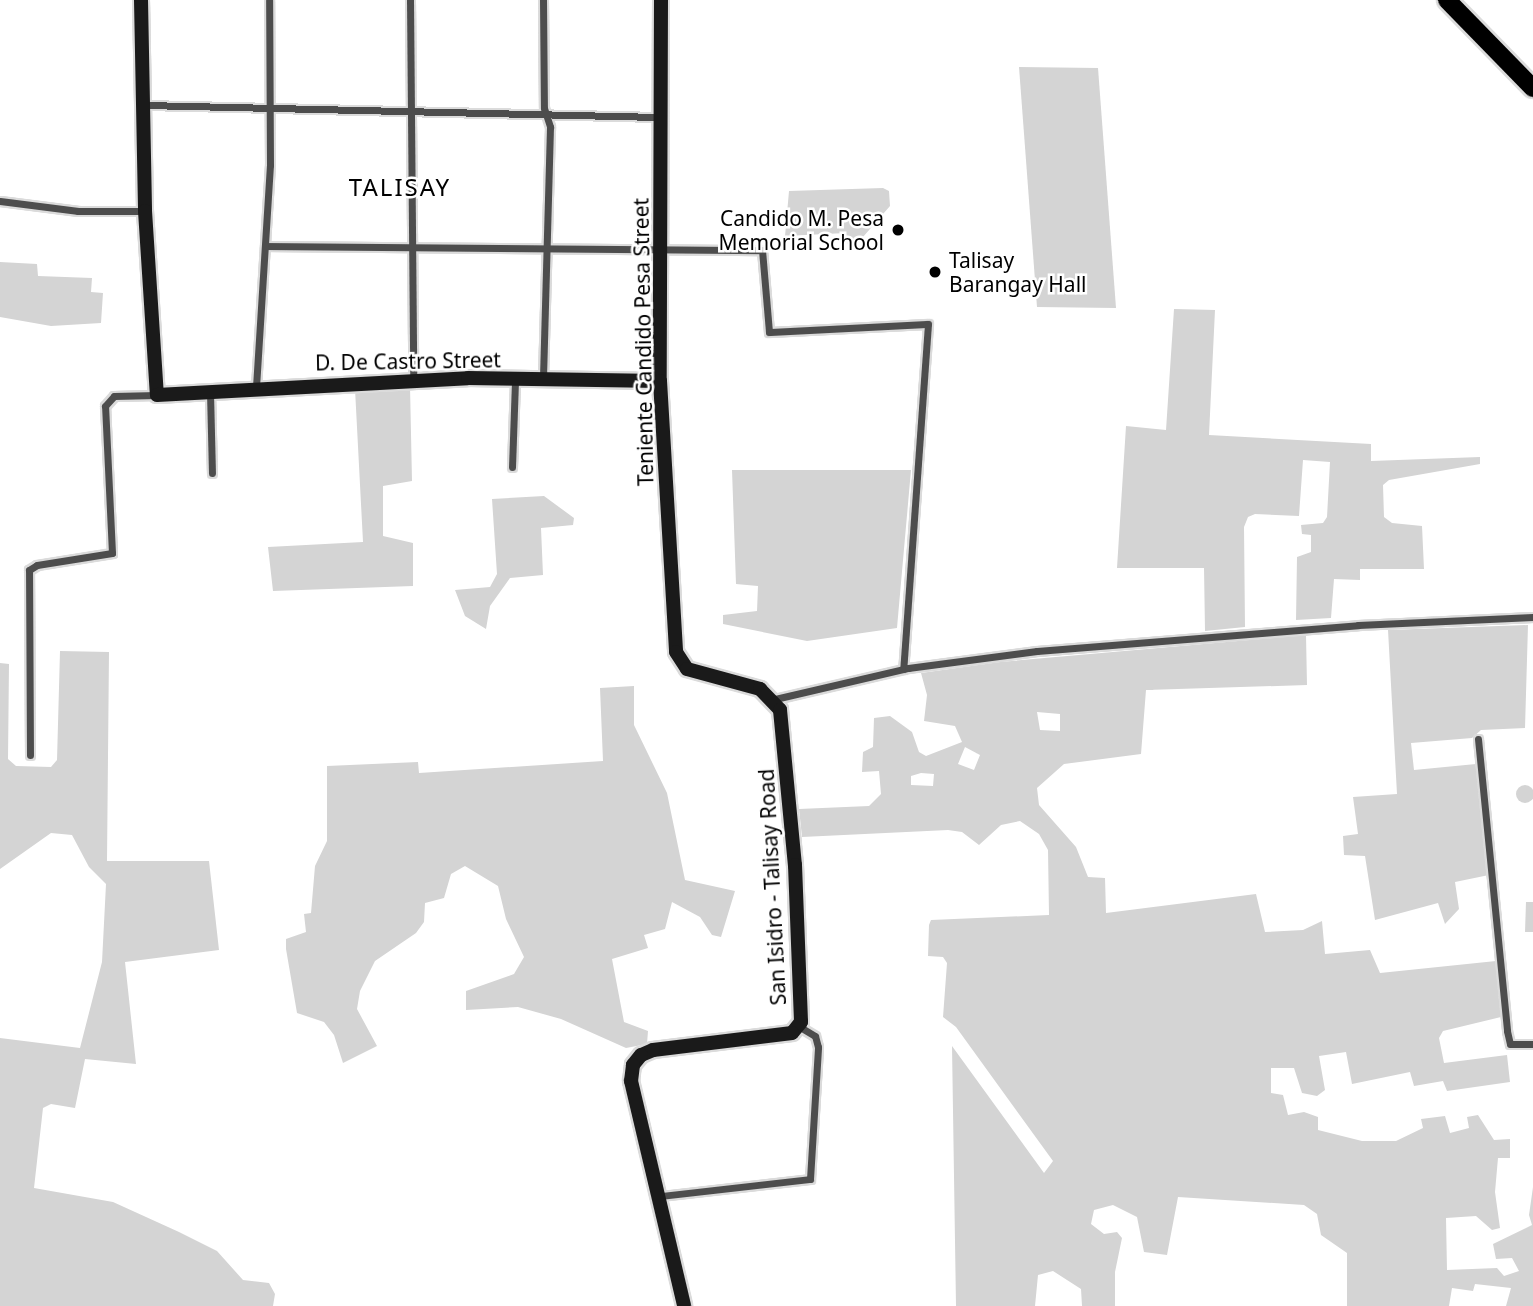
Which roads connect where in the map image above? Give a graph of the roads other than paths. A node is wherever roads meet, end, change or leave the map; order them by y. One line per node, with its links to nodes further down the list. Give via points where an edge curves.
1 (141, 0): 8 (street)
2 (269, 0): 9 (street)
3 (410, 0): 10 (street)
4 (543, 0): 11 (street)
5 (661, 0): 12 (street, Teniente Candido Pesa Street)
6 (1447, 0): 7 (main road)
7 (1533, 88)
8 (145, 105): 9 (street); 14 (street)
9 (269, 108): 10 (street); 15 (street)
10 (411, 114): 11 (street); 16 (street)
11 (547, 117): 12 (street); 17 (street)
12 (659, 117): 18 (street, Teniente Candido Pesa Street)
13 (0, 201): 14 (street, via 78,211)
14 (145, 211): 25 (street)
15 (266, 246): 16 (street); 23 (street)
16 (410, 249): 17 (street); 19 (street)
17 (544, 250): 18 (street); 21 (street)
18 (661, 251): 22 (street, Teniente Candido Pesa Street); 29 (street, via 762,250 767,327 772,334 928,324)
19 (413, 379): 20 (street, D. De Castro Street); 23 (street, D. De Castro Street)
20 (515, 381): 21 (street, D. De Castro Street); 26 (street)
21 (543, 381): 22 (street, D. De Castro Street)
22 (660, 381): 30 (street, Teniente Candido Pesa Street, via 678,658 693,673 752,685)
23 (256, 387): 24 (street, D. De Castro Street)
24 (210, 392): 25 (street, D. De Castro Street); 27 (street)
25 (158, 395): 32 (street, via 114,396 105,406 112,553 29,570)
26 (512, 467)
27 (212, 473)
28 (1533, 617): 29 (street, via 1338,626 1037,652)
29 (903, 669): 30 (street)
30 (775, 699): 33 (street, San Isidro - Talisay Road, via 782,721 795,865)
31 (1478, 739): 34 (street, via 1507,1031 1510,1044)
32 (30, 755)
33 (800, 1027): 35 (street, San Isidro - Talisay Road, via 792,1033 749,1040 653,1050 635,1060 631,1081); 35 (street, via 815,1036 818,1047 810,1179)
34 (1533, 1044)
35 (661, 1196): 36 (street, San Isidro - Talisay Road)
36 (684, 1306)

